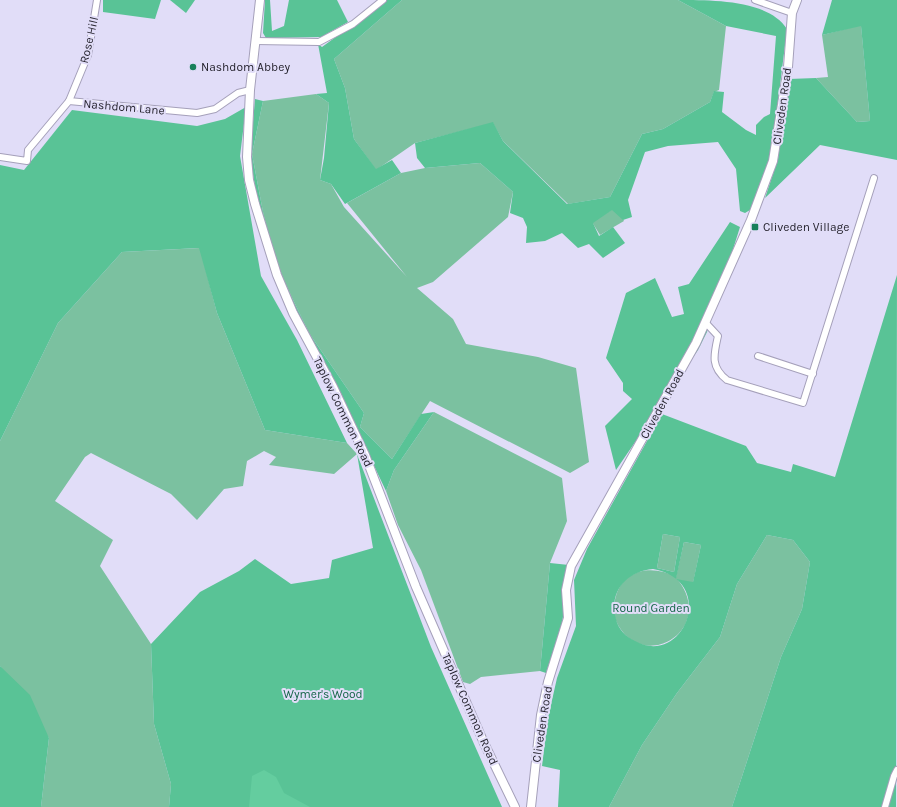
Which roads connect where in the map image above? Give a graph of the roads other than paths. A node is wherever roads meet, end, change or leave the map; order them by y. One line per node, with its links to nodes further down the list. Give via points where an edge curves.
1 (97, 0): 9 (street, Rose Hill, via 88,55)
2 (260, 0): 7 (street, Taplow Common Road)
3 (383, 0): 7 (street, via 353,24 319,42)
4 (755, 0): 6 (street)
5 (797, 0): 6 (street, Cliveden Road)
6 (792, 13): 12 (street, Cliveden Road, via 788,67 773,161 752,220)
7 (256, 41): 8 (street, Taplow Common Road)
8 (250, 90): 9 (street, Nashdom Lane, via 238,93 215,109 197,113); 16 (street, Taplow Common Road, via 247,157 249,180 277,275 293,313 333,387 365,455 416,587 484,743)
9 (69, 101): 10 (street, Nashdom Lane, via 28,150 27,161)
10 (0, 157)
11 (874, 178): 14 (street)
12 (705, 322): 14 (street, via 718,336 715,366 727,380 803,403); 17 (street, Cliveden Road, via 696,343 571,566 566,590 568,618 548,682 541,715)
13 (758, 356): 14 (street)
14 (813, 374)
15 (897, 770): 18 (street)
16 (515, 807)
17 (531, 807)
18 (885, 807)

